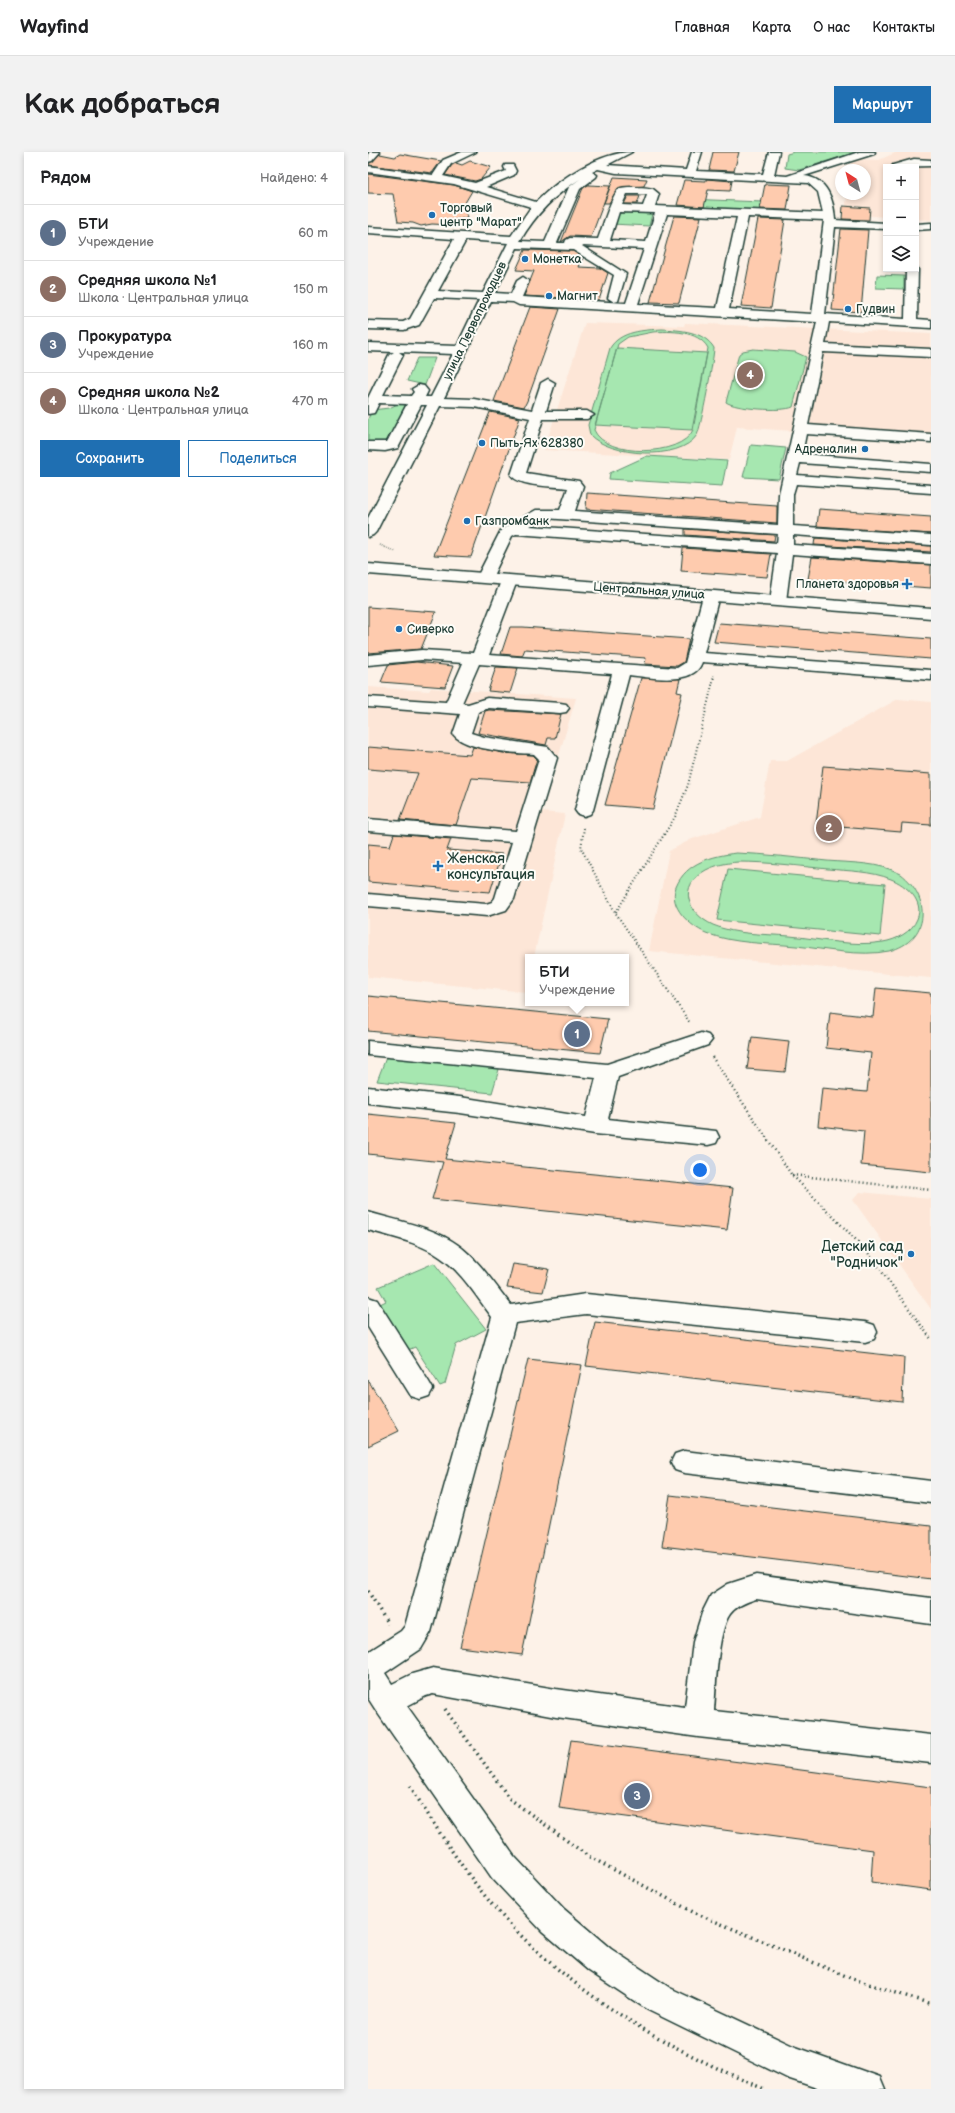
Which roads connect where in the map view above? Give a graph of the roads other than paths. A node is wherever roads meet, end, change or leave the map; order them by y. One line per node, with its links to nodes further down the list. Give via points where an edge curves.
1 (375, 152): 8 (street)
2 (452, 152): 10 (street)
3 (471, 152): 10 (street)
4 (697, 152): 16 (street)
5 (774, 152): 18 (street)
6 (870, 152): 9 (street)
7 (623, 153): 14 (street, улица Первопроходцев)
8 (368, 159)
9 (843, 161): 19 (street); 22 (street, via 833,180)
10 (447, 162): 17 (street)
11 (931, 163): 12 (street)
12 (907, 164)
13 (509, 167): 20 (street, via 512,170 510,173)
14 (600, 167): 16 (street); 21 (street, улица Первопроходцев, via 566,180); 36 (street, via 577,185)
15 (368, 169): 17 (street)
16 (690, 174): 18 (street)
17 (437, 177): 20 (street)
18 (768, 177): 19 (street)
19 (788, 178): 22 (street, via 815,182 822,189)
20 (476, 187): 21 (street)
21 (539, 206): 35 (street, улица Первопроходцев, via 528,218)
22 (826, 206): 29 (street)
23 (616, 208): 24 (street); 24 (street, via 623,191 649,191 653,194); 37 (street)
24 (648, 210): 25 (street)
25 (662, 210): 26 (street); 38 (street)
26 (743, 214): 29 (street); 46 (street)
27 (919, 217): 28 (street)
28 (931, 218)
29 (830, 220): 30 (street); 47 (street)
30 (883, 226)
31 (931, 226): 32 (street)
32 (919, 227)
33 (368, 230): 34 (street)
34 (462, 236): 35 (street); 41 (street)
35 (514, 242): 36 (street); 42 (street, улица Первопроходцев)
36 (551, 243): 37 (street); 44 (street, via 578,248 618,272 620,277)
37 (603, 243): 38 (street)
38 (651, 246): 45 (street)
39 (912, 272): 48 (street)
40 (523, 280): 43 (street)
41 (431, 294): 42 (street); 50 (street, via 412,324)
42 (487, 296): 43 (street); 53 (street, улица Первопроходцев)
43 (516, 298): 45 (street, via 519,301)
44 (614, 298)
45 (631, 308): 46 (street)
46 (722, 313): 47 (street)
47 (821, 318): 48 (street); 52 (street)
48 (911, 323): 49 (street)
49 (931, 324)
50 (368, 325)
51 (368, 346): 53 (street)
52 (818, 348): 54 (street); 66 (street)
53 (461, 350): 62 (street, улица Первопроходцев)
54 (931, 353)
55 (368, 354): 56 (street)
56 (396, 355): 57 (street); 59 (street)
57 (435, 357)
58 (548, 383): 64 (street)
59 (381, 385): 60 (street); 61 (street, via 419,389 421,391)
60 (374, 399): 61 (street); 63 (street)
61 (415, 401): 62 (street); 68 (street, via 393,445)
62 (436, 401): 64 (street, via 474,403); 71 (street, улица Первопроходцев)
63 (368, 411)
64 (538, 415): 65 (street); 75 (street, via 518,475 526,479 574,484 576,486)
65 (587, 415)
66 (801, 428): 67 (street); 70 (street)
67 (931, 438)
68 (368, 446)
69 (368, 457): 71 (street)
70 (794, 458): 72 (street); 73 (street)
71 (407, 459): 78 (street, улица Первопроходцев)
72 (931, 468)
73 (790, 479): 74 (street); 77 (street, via 786,494)
74 (931, 489)
75 (566, 515): 76 (street, via 541,513); 77 (street)
76 (512, 528): 80 (street); 83 (street, via 503,536)
77 (786, 530): 79 (street); 80 (street)
78 (368, 532)
79 (931, 540)
80 (785, 549): 81 (street); 86 (street)
81 (931, 559)
82 (368, 569): 83 (street, Центральная улица)
83 (484, 579): 84 (street, Центральная улица)
84 (509, 581): 85 (street, Центральная улица); 89 (street)
85 (711, 596): 86 (street, Центральная улица); 88 (street)
86 (778, 601): 87 (street, Центральная улица)
87 (931, 613)
88 (696, 657): 91 (street, via 689,669 676,674); 92 (street)
89 (476, 658): 90 (street, via 422,655); 91 (street); 94 (street)
90 (368, 660)
91 (622, 670): 96 (street)
92 (931, 674)
93 (368, 702): 94 (street)
94 (461, 708): 95 (street, via 487,703); 98 (street, via 464,737 535,749 547,754 548,758)
95 (560, 708)
96 (584, 810)
97 (368, 825): 98 (street)
98 (522, 837): 99 (street, via 504,899 493,909)
99 (368, 900)
100 (701, 1040): 102 (street)
101 (368, 1048): 102 (street)
102 (608, 1072): 104 (street)
103 (368, 1095): 104 (street, via 460,1105)
104 (595, 1126): 105 (street)
105 (708, 1137)
106 (368, 1221): 108 (street, via 438,1244 449,1251 459,1259)
107 (368, 1307): 110 (street)
108 (505, 1314): 109 (street, via 586,1304); 114 (street, via 417,1632 411,1640)
109 (866, 1332)
110 (420, 1390)
111 (684, 1462): 112 (street)
112 (931, 1492)
113 (931, 1611): 117 (street, via 756,1587 735,1593 720,1605 711,1622)
114 (368, 1668)
115 (368, 1672): 116 (street)
116 (386, 1702): 117 (street, via 433,1680 556,1703); 119 (street, via 503,1867 554,1920 600,1960 659,1999 787,2061)
117 (698, 1723): 118 (street)
118 (931, 1750)
119 (868, 2089)

